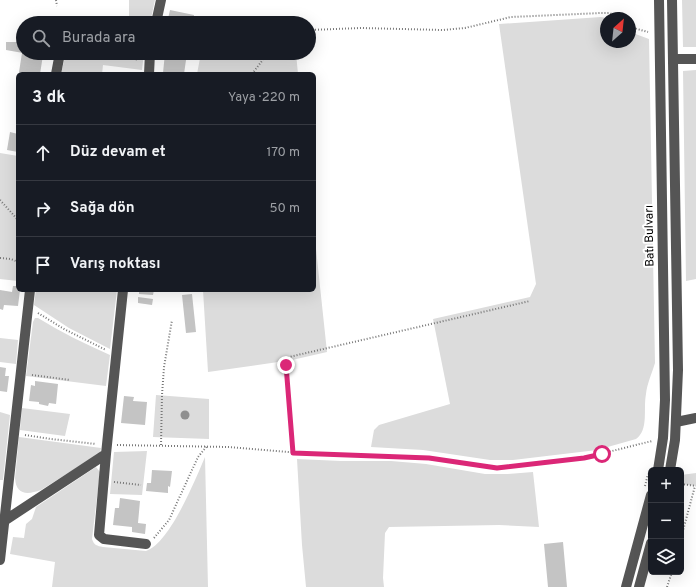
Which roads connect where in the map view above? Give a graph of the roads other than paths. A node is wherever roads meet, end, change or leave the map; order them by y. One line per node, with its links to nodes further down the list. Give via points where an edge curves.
1 (161, 0): 4 (street)
2 (659, 0): 16 (street, Batı Bulvarı, via 666,400 663,438)
3 (672, 0): 5 (street)
4 (158, 16)
5 (673, 59): 6 (street); 14 (street, via 678,370)
6 (696, 59)
7 (59, 60): 9 (street)
8 (149, 60): 10 (street)
9 (56, 72)
10 (149, 72)
11 (30, 292): 19 (street)
12 (123, 292): 15 (street)
13 (696, 418): 14 (street)
14 (676, 422): 17 (street)
15 (106, 449): 19 (street); 20 (street, via 99,535 104,539)
16 (654, 467)
17 (670, 467)
18 (647, 492): 23 (street)
19 (4, 521): 22 (street)
20 (146, 544)
21 (648, 554): 24 (street)
22 (0, 560)
23 (626, 587)
24 (639, 587)

